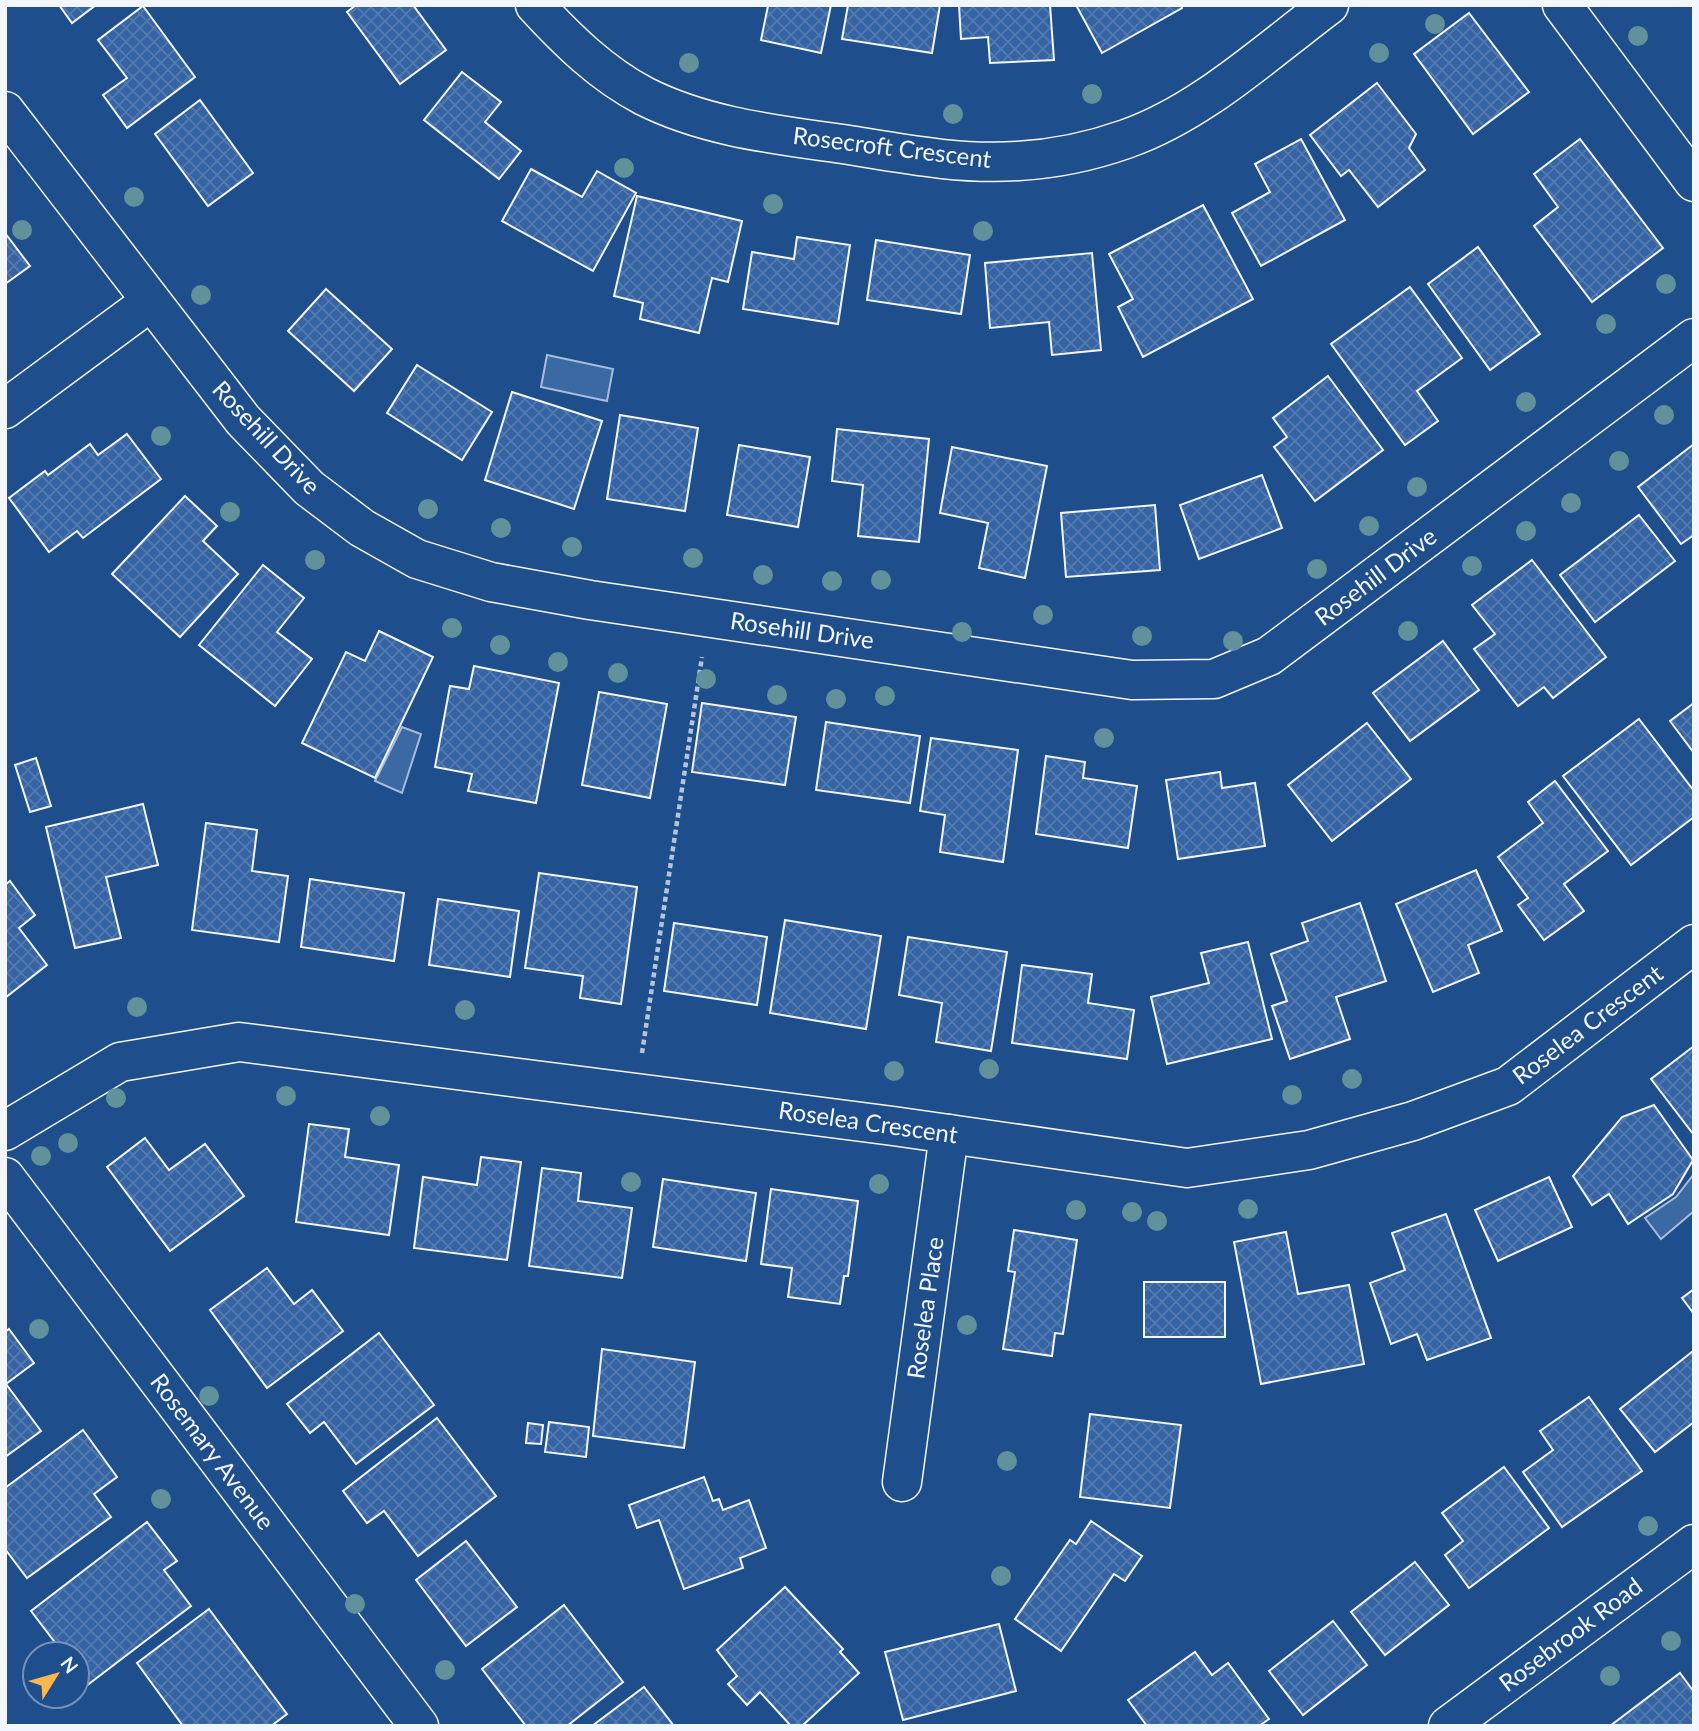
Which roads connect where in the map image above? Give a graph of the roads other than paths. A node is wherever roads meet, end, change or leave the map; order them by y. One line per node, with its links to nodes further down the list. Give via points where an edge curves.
1 (535, 5): 2 (street, Rosecroft Crescent, via 568,40 616,79 677,110 741,129 991,162 1047,158 1128,139 1194,104)
2 (1329, 5)
3 (1562, 5): 5 (street)
4 (5, 111): 6 (street, Rosehill Drive)
5 (1694, 182)
6 (150, 302): 7 (street, Rosehill Drive, via 243,420 309,488 362,528 417,559 491,582 590,600 1132,680 1214,679 1269,656); 8 (street)
7 (1694, 338)
8 (5, 409)
9 (1694, 944): 11 (street, Roselea Crescent, via 1508,1086 1413,1121 1308,1150 1187,1168)
10 (5, 1131): 11 (street, Roselea Crescent, via 120,1062 239,1042)
11 (950, 1135): 13 (street, Roselea Place)
12 (5, 1177): 15 (street, Rosemary Avenue)
13 (902, 1482)
14 (1694, 1544): 16 (street, Rosebrook Road)
15 (419, 1726)
16 (1448, 1726)

